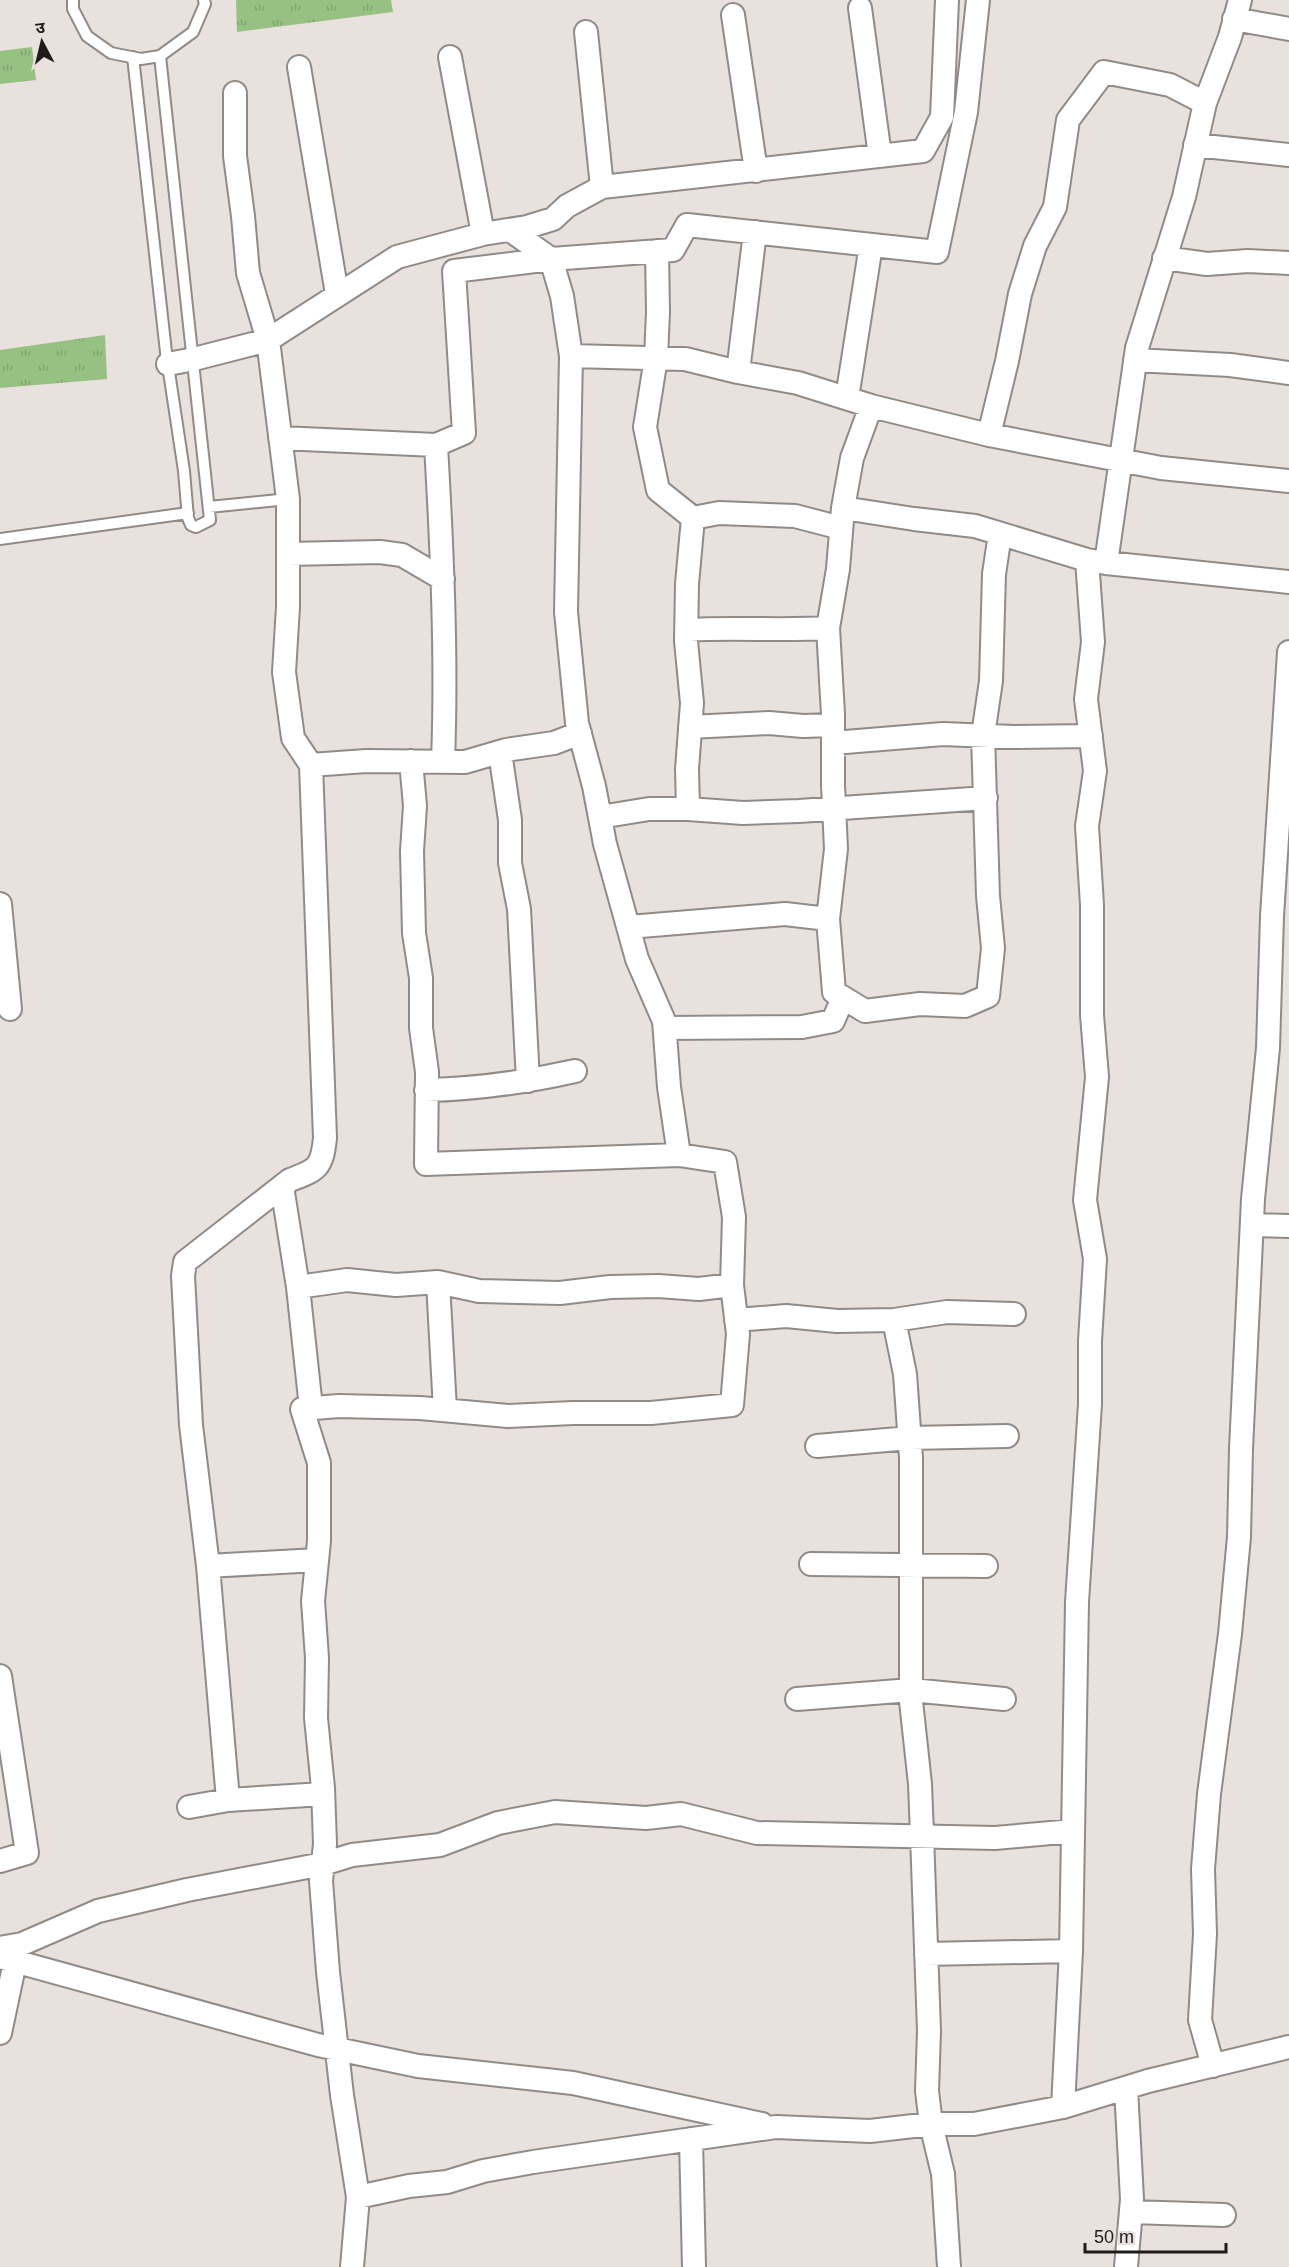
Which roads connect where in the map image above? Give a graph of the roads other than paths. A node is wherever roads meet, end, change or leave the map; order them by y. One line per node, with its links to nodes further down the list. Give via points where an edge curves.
1 (73, 0): 11 (lane, via 73,9 87,36 111,53)
2 (204, 0): 10 (lane, via 193,32)
3 (947, 0): 18 (street, via 942,117 923,151)
4 (978, 0): 24 (street, via 966,112 937,252)
5 (860, 8): 18 (street)
6 (1237, 10): 8 (street); 15 (street)
7 (733, 15): 19 (street)
8 (1289, 29)
9 (586, 32): 20 (street)
10 (160, 56): 11 (lane); 35 (lane)
11 (133, 57): 37 (lane)
12 (450, 57): 23 (street)
13 (299, 67): 31 (street)
14 (235, 93): 32 (street, via 234,156 248,273)
15 (1205, 103): 16 (street); 42 (street, via 1170,85 1104,72 1068,120 1055,207 1035,246 1020,294)
16 (1196, 145): 17 (street); 27 (street)
17 (1289, 155)
18 (880, 156): 19 (street)
19 (756, 171): 20 (street)
20 (602, 187): 21 (street, via 567,206 553,219)
21 (510, 230): 23 (street); 28 (street)
22 (755, 232): 24 (street); 26 (street, via 687,225 673,250); 38 (street)
23 (483, 234): 25 (street)
24 (871, 245): 40 (street)
25 (434, 247): 30 (street); 31 (street, via 397,257)
26 (657, 251): 28 (street); 34 (street)
27 (1164, 258): 29 (street, via 1207,264); 36 (street)
28 (551, 259): 30 (street); 33 (street, via 562,296)
29 (1289, 263)
30 (454, 271): 44 (street, via 464,433)
31 (337, 294): 32 (street)
32 (268, 340): 35 (street); 43 (street)
33 (571, 356): 34 (street); 62 (street, via 566,612)
34 (656, 358): 38 (street, via 685,358); 50 (street, via 645,427 657,490)
35 (194, 359): 37 (street); 48 (lane)
36 (1135, 360): 39 (street, via 1230,365); 45 (street)
37 (168, 364): 49 (lane)
38 (738, 372): 40 (street, via 798,383)
39 (1289, 373)
40 (847, 398): 41 (street)
41 (871, 406): 42 (street); 51 (street, via 852,458)
42 (989, 435): 45 (street)
43 (280, 438): 44 (street); 47 (street)
44 (436, 446): 56 (street)
45 (1120, 460): 46 (street); 55 (street)
46 (1289, 482)
47 (288, 499): 48 (lane); 54 (street)
48 (209, 507): 49 (lane, via 210,520 196,527 191,525)
49 (188, 513): 53 (lane)
50 (693, 518): 51 (street, via 719,513); 59 (street)
51 (842, 518): 52 (street, via 914,519 975,526); 58 (street)
52 (1000, 534): 55 (street); 64 (street, via 994,574 991,681)
53 (0, 539)
54 (288, 554): 56 (street, via 402,555); 69 (street, via 284,672 293,738)
55 (1097, 562): 57 (street); 65 (street, via 1086,699)
56 (443, 579): 68 (street)
57 (1289, 582)
58 (828, 628): 59 (street); 63 (street)
59 (687, 630): 61 (street)
60 (1289, 652): 77 (street)
61 (690, 727): 63 (street, via 769,723); 72 (street)
62 (580, 733): 66 (street, via 554,743); 73 (street)
63 (833, 734): 64 (street); 71 (street)
64 (983, 735): 65 (street); 70 (street)
65 (1091, 736): 111 (street, via 1095,771 1087,826 1097,1077 1085,1200 1095,1259 1077,1592)
66 (500, 752): 68 (street, via 465,762); 82 (street, via 510,820 510,863 519,909)
67 (411, 761): 68 (street); 69 (street); 83 (street, via 415,806 414,933 421,978)
68 (443, 762)
69 (311, 765): 85 (street, via 325,1138 323,1159 310,1173)
70 (986, 798): 71 (street); 78 (street, via 993,948 988,996 965,1006 920,1004 865,1011)
71 (834, 807): 72 (street, via 743,813); 75 (street, via 836,849)
72 (688, 809): 73 (street, via 650,808)
73 (600, 818): 76 (street)
74 (0, 904): 79 (street)
75 (828, 919): 76 (street, via 785,914); 78 (street, via 834,992)
76 (629, 927): 80 (street)
77 (1280, 933): 86 (street)
78 (843, 998): 80 (street, via 833,1021 802,1027)
79 (10, 1009)
80 (664, 1028): 84 (street)
81 (575, 1071): 82 (street)
82 (528, 1081): 83 (street)
83 (426, 1090): 84 (street, via 426,1164)
84 (679, 1155): 89 (street, via 725,1162 734,1217)
85 (282, 1186): 90 (street); 102 (street, via 185,1262 191,1425)
86 (1252, 1225): 87 (street); 121 (street, via 1239,1537 1203,1869 1200,2020)
87 (1289, 1226)
88 (438, 1282): 89 (street, via 479,1291 560,1293 610,1287 699,1289); 90 (street, via 396,1285 348,1280); 95 (street)
89 (732, 1285): 92 (street)
90 (298, 1287): 94 (street)
91 (1014, 1314): 93 (street, via 947,1312)
92 (736, 1320): 93 (street, via 786,1316 837,1321); 95 (street, via 732,1405 651,1413 508,1416)
93 (894, 1320): 97 (street, via 905,1374)
94 (311, 1408): 95 (street); 99 (street, via 302,1409 319,1463)
95 (445, 1410)
96 (1007, 1436): 97 (street)
97 (910, 1438): 98 (street); 101 (street)
98 (817, 1446)
99 (317, 1560): 102 (street); 108 (street, via 313,1601 316,1718)
100 (812, 1564): 101 (street)
101 (913, 1565): 103 (street); 105 (street)
102 (208, 1566): 109 (street)
103 (986, 1566)
104 (0, 1676): 113 (street, via 27,1853)
105 (911, 1690): 106 (street); 107 (street); 112 (street)
106 (796, 1699)
107 (1004, 1699)
108 (323, 1794): 109 (street); 114 (street)
109 (228, 1800): 110 (street)
110 (189, 1807)
111 (1073, 1831): 112 (street, via 995,1838); 115 (street)
112 (922, 1835): 114 (street, via 757,1833 681,1814 646,1818 555,1812 498,1823 441,1845 352,1855); 116 (street)
113 (0, 1861)
114 (323, 1864): 117 (street, via 98,1911 22,1944); 120 (street, via 321,1881)
115 (1071, 1951): 116 (street); 123 (street)
116 (926, 1954): 124 (street, via 927,2091)
117 (5, 1956): 118 (street); 120 (street)
118 (0, 2033)
119 (1289, 2047): 121 (street)
120 (337, 2049): 125 (street, via 418,2066 573,2083); 127 (street)
121 (1213, 2066): 122 (street)
122 (1126, 2088): 123 (street); 128 (street)
123 (1063, 2107): 124 (street, via 974,2124)
124 (931, 2124): 125 (street, via 870,2131); 132 (street, via 943,2174)
125 (776, 2127): 126 (street)
126 (691, 2139): 127 (street, via 533,2162); 131 (street)
127 (358, 2197): 130 (street)
128 (1131, 2212): 129 (street); 133 (street)
129 (1224, 2215)
130 (352, 2267)
131 (694, 2267)
132 (949, 2267)
133 (1126, 2267)

